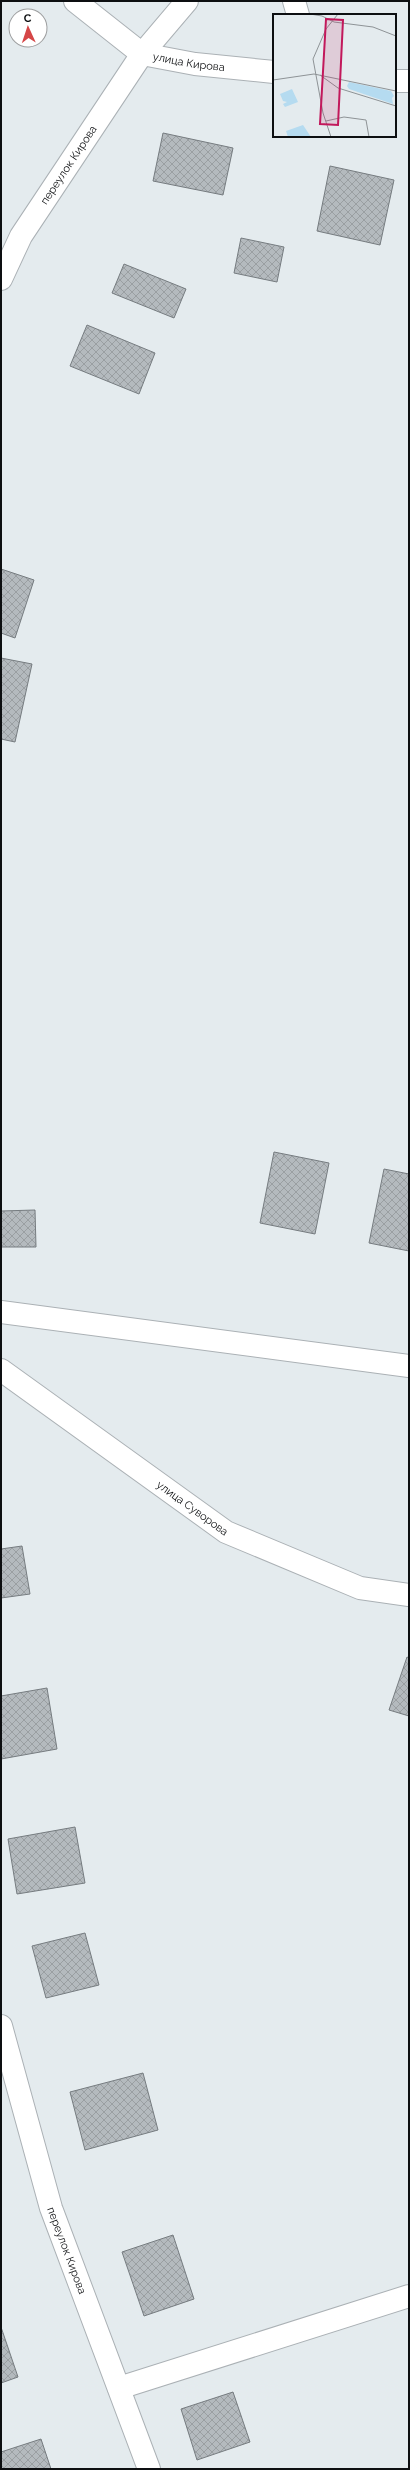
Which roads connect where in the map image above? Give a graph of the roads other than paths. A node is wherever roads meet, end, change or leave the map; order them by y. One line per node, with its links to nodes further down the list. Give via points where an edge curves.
1 (74, 1): 5 (street, улица Кирова)
2 (187, 1): 5 (street, переулок Кирова)
3 (294, 1): 4 (street)
4 (298, 14)
5 (142, 54): 6 (street, улица Кирова, via 195,64); 9 (street, переулок Кирова, via 21,236)
6 (273, 72)
7 (396, 81): 8 (street)
8 (409, 81)
9 (1, 279)
10 (1, 1312): 11 (street)
11 (409, 1366)
12 (1, 1370): 13 (street, улица Суворова, via 226,1532 360,1588)
13 (409, 1595)
14 (1, 2026): 16 (street, переулок Кирова, via 51,2208)
15 (409, 2296): 16 (street)
16 (119, 2388): 17 (street, переулок Кирова)
17 (149, 2469)

